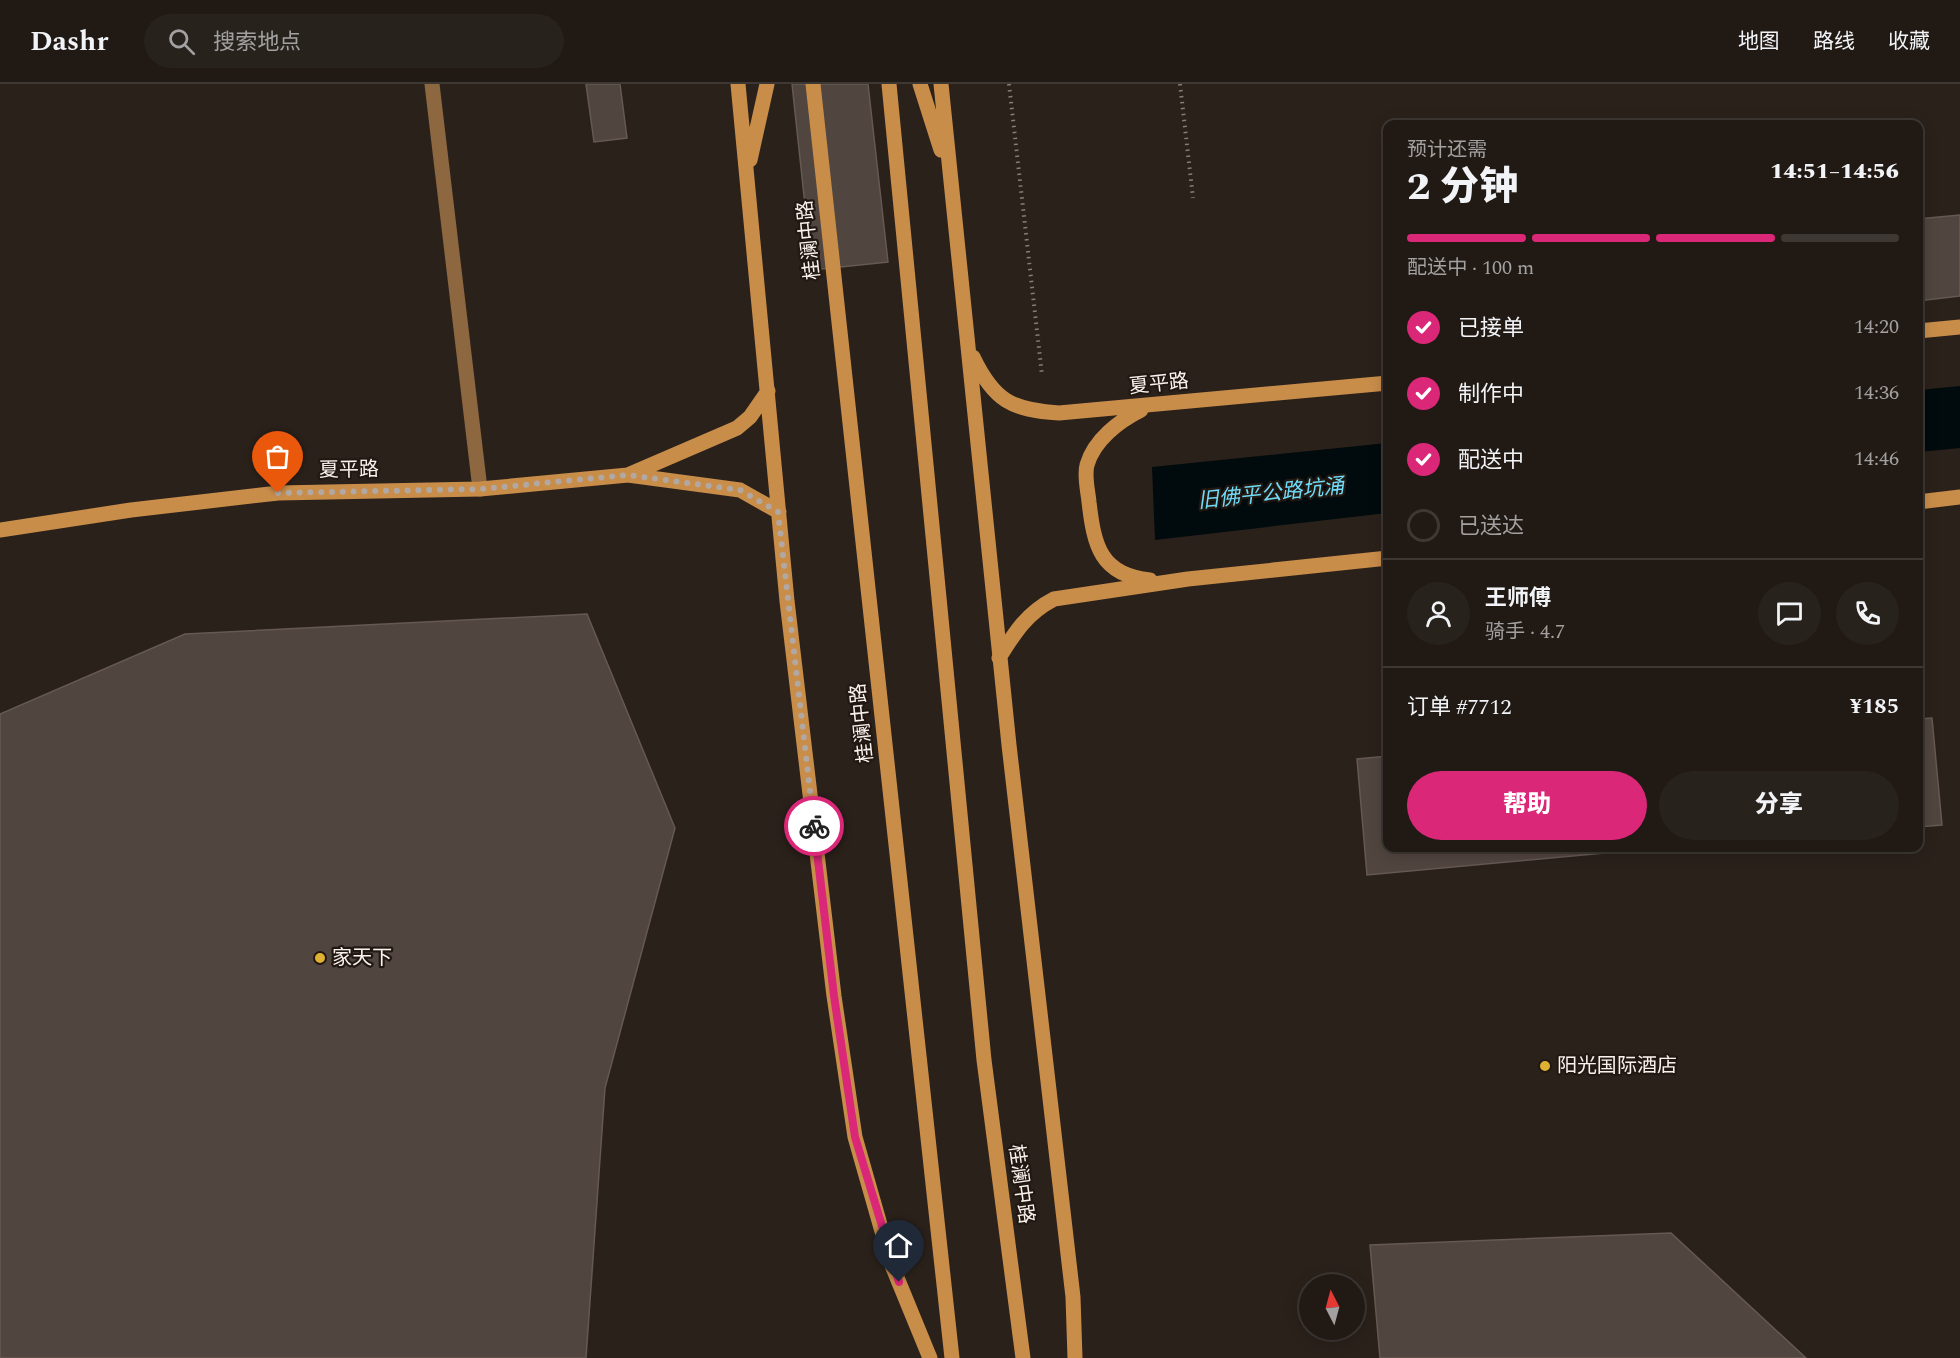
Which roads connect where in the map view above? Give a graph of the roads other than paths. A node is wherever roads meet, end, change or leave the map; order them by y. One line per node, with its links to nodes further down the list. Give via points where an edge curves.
1 (432, 84): 17 (lane)
2 (738, 84): 8 (main road)
3 (766, 84): 8 (main road)
4 (813, 84): 26 (main road, 桂澜中路)
5 (889, 84): 27 (main road, 桂澜中路, via 984,1060)
6 (920, 84): 9 (main road)
7 (941, 84): 9 (main road)
8 (747, 174): 14 (main road)
9 (950, 182): 12 (main road)
10 (1960, 327): 11 (main road)
11 (1923, 331)
12 (968, 345): 15 (main road, 夏平路, via 985,381 1004,401 1029,411 1059,413); 24 (main road)
13 (1383, 383): 15 (main road, 夏平路)
14 (768, 391): 16 (main road, 夏平路, via 737,428); 20 (main road)
15 (1149, 406): 23 (main road, via 1126,417 1105,436 1087,465 1093,538 1118,572)
16 (628, 475): 17 (main road, 夏平路); 20 (main road, 夏平路, via 740,490)
17 (480, 489): 21 (main road, 夏平路, via 278,493)
18 (1960, 497): 19 (main road)
19 (1923, 501)
20 (778, 512): 25 (main road, via 832,984 855,1137 891,1263)
21 (0, 530)
22 (1383, 559): 23 (main road)
23 (1167, 582): 24 (main road, via 1054,599 1035,609 1019,626)
24 (999, 658): 28 (main road, via 1073,1297)
25 (930, 1358)
26 (952, 1358)
27 (1023, 1358)
28 (1075, 1358)

